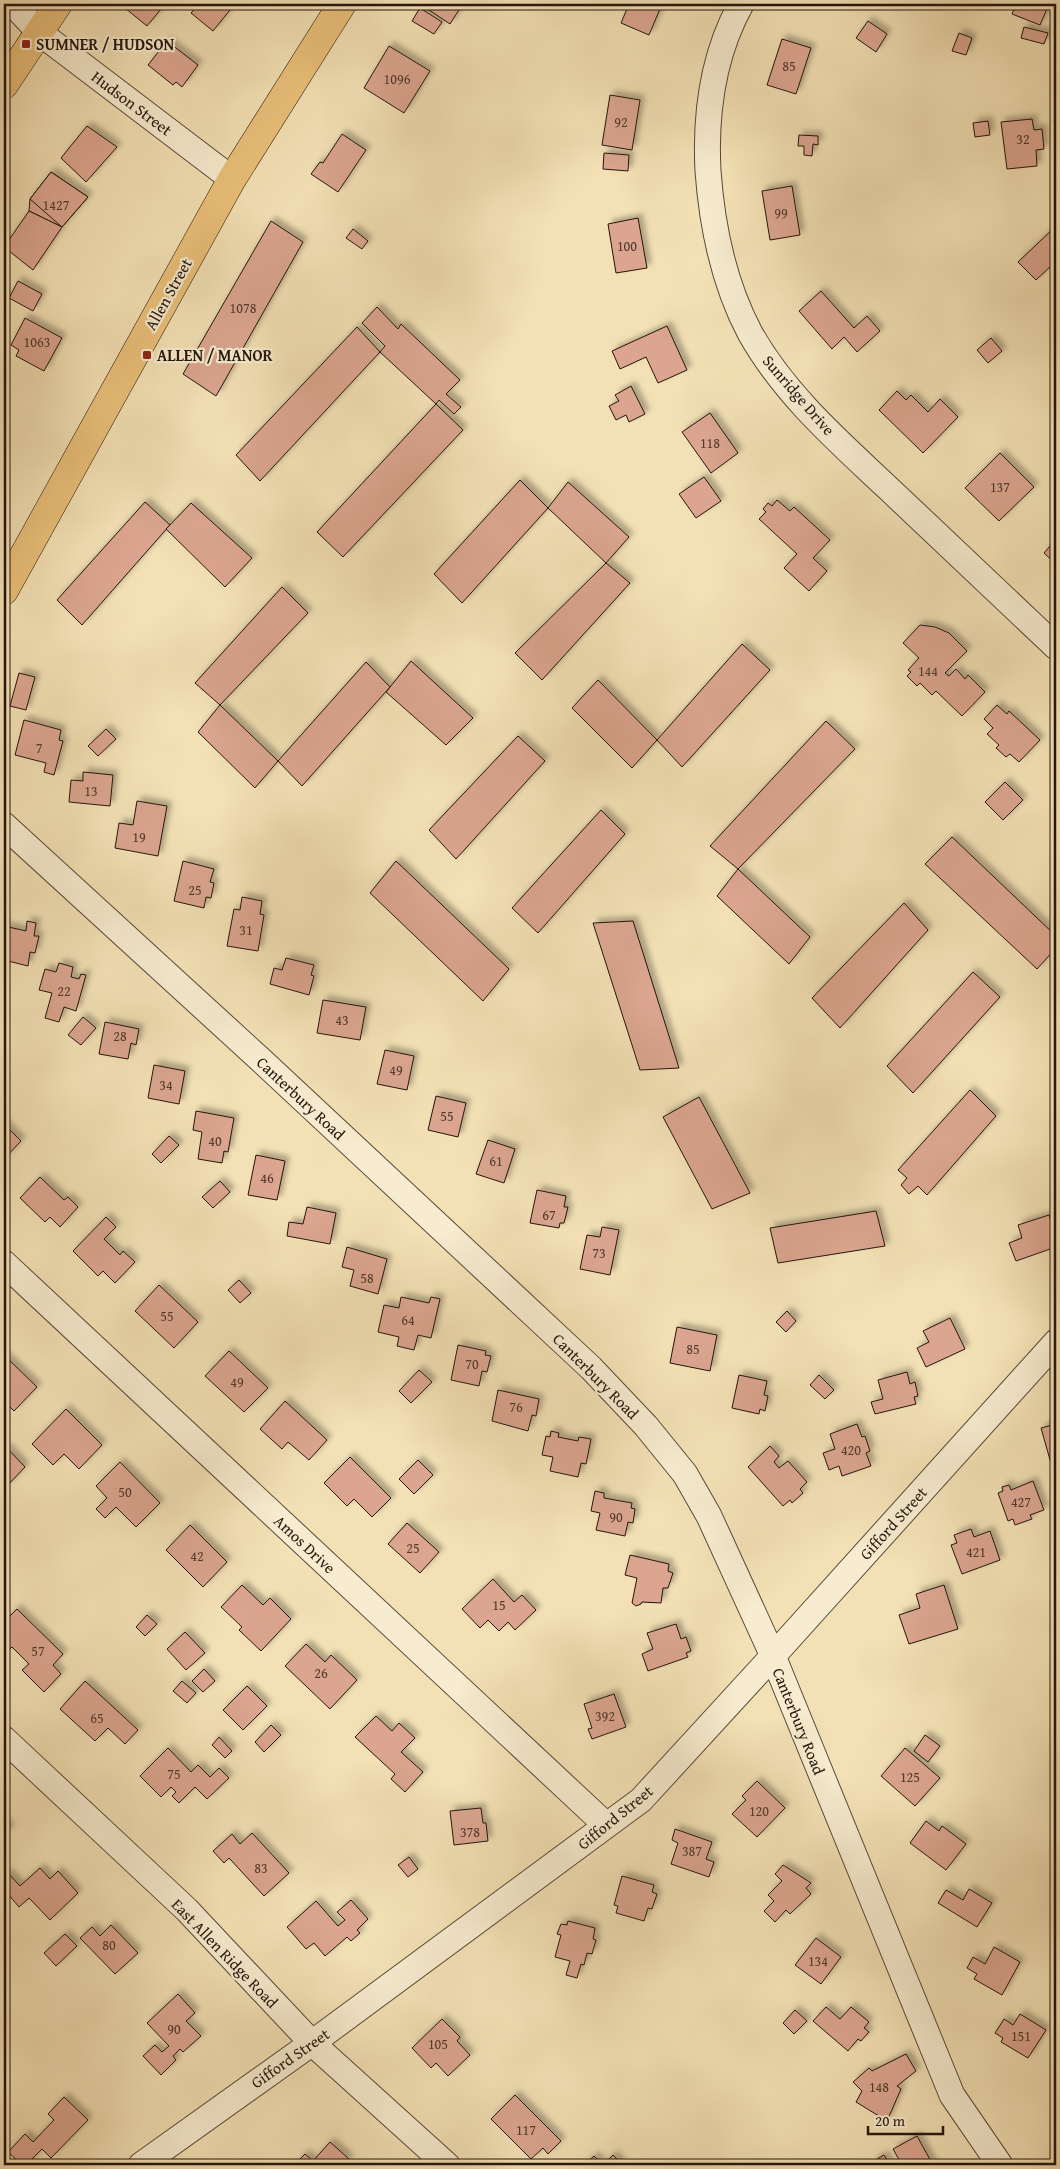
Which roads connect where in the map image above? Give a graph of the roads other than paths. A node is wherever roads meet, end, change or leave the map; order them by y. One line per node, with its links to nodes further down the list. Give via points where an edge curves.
1 (13, 4): 5 (street, Hudson Street)
2 (58, 4): 5 (main road)
3 (342, 4): 7 (main road, Allen Street)
4 (741, 4): 9 (street, Sunridge Drive, via 715,73 707,136 709,186 717,237 740,314 776,372 832,435)
5 (40, 34): 6 (main road); 7 (street, Hudson Street)
6 (4, 85)
7 (232, 179): 8 (main road, Allen Street)
8 (4, 591)
9 (1056, 647)
10 (4, 825): 13 (street, Canterbury Road, via 570,1348 646,1426 685,1474 709,1516)
11 (4, 1263): 15 (street, Amos Drive)
12 (1056, 1342): 13 (street, Gifford Street)
13 (773, 1656): 15 (street, Gifford Street, via 640,1800); 19 (street, Canterbury Road, via 952,2095)
14 (4, 1739): 16 (street, East Allen Ridge Road, via 187,1910)
15 (606, 1825): 16 (street, Gifford Street)
16 (312, 2043): 17 (street, Gifford Street); 18 (street, East Allen Ridge Road)
17 (141, 2165)
18 (448, 2165)
19 (1000, 2165)

